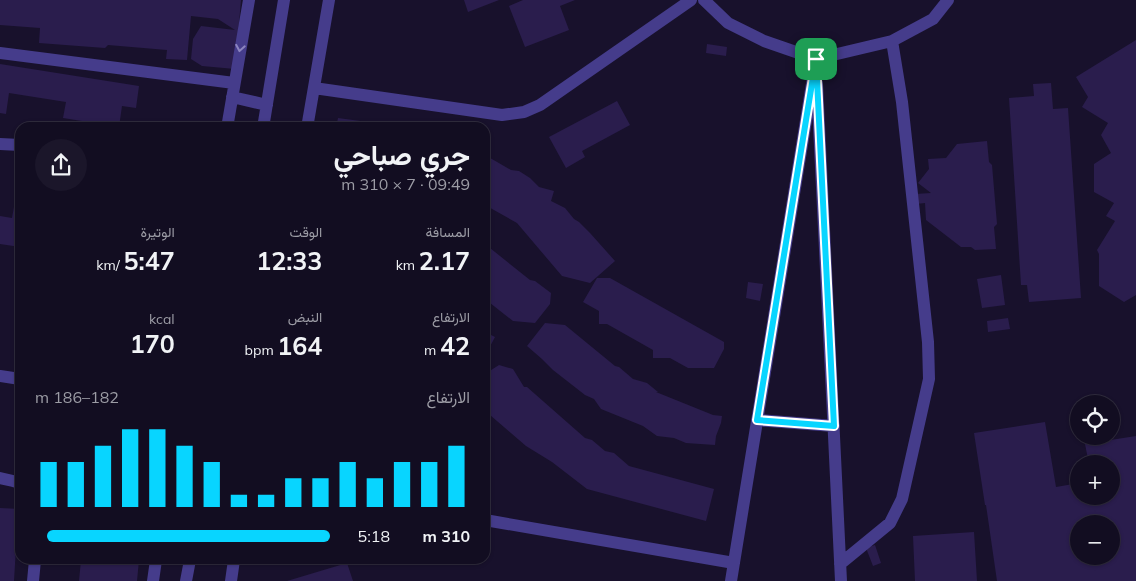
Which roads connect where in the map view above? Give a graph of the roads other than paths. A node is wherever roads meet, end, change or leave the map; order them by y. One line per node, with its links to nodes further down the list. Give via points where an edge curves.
1 (249, 0): 10 (street, one-way to 10)
2 (284, 0): 13 (street)
3 (329, 0): 11 (street)
4 (691, 0): 11 (street, via 540,105 524,112 502,114)
5 (704, 0): 9 (street, via 728,23 764,41)
6 (948, 0): 7 (street, via 933,19)
7 (892, 41): 9 (street); 31 (street, via 902,102 928,342 929,379 902,499 890,523)
8 (0, 53): 10 (street)
9 (816, 59): 21 (street); 22 (street)
10 (234, 83): 12 (street)
11 (314, 88): 16 (street)
12 (232, 97): 13 (street); 14 (street)
13 (267, 105): 15 (street)
14 (228, 122)
15 (264, 122)
16 (309, 122)
17 (0, 144): 18 (street)
18 (15, 145)
19 (0, 376): 20 (street)
20 (15, 378)
21 (757, 420): 22 (street); 26 (street)
22 (834, 426): 31 (street)
23 (0, 478): 24 (street)
24 (15, 481)
25 (490, 521): 26 (street)
26 (734, 563): 36 (street)
27 (34, 564): 32 (street)
28 (155, 564): 33 (street)
29 (189, 564): 34 (street)
30 (233, 564): 35 (street)
31 (840, 564): 37 (street)
32 (32, 581)
33 (153, 581)
34 (186, 581)
35 (231, 581)
36 (731, 581)
37 (841, 581)

